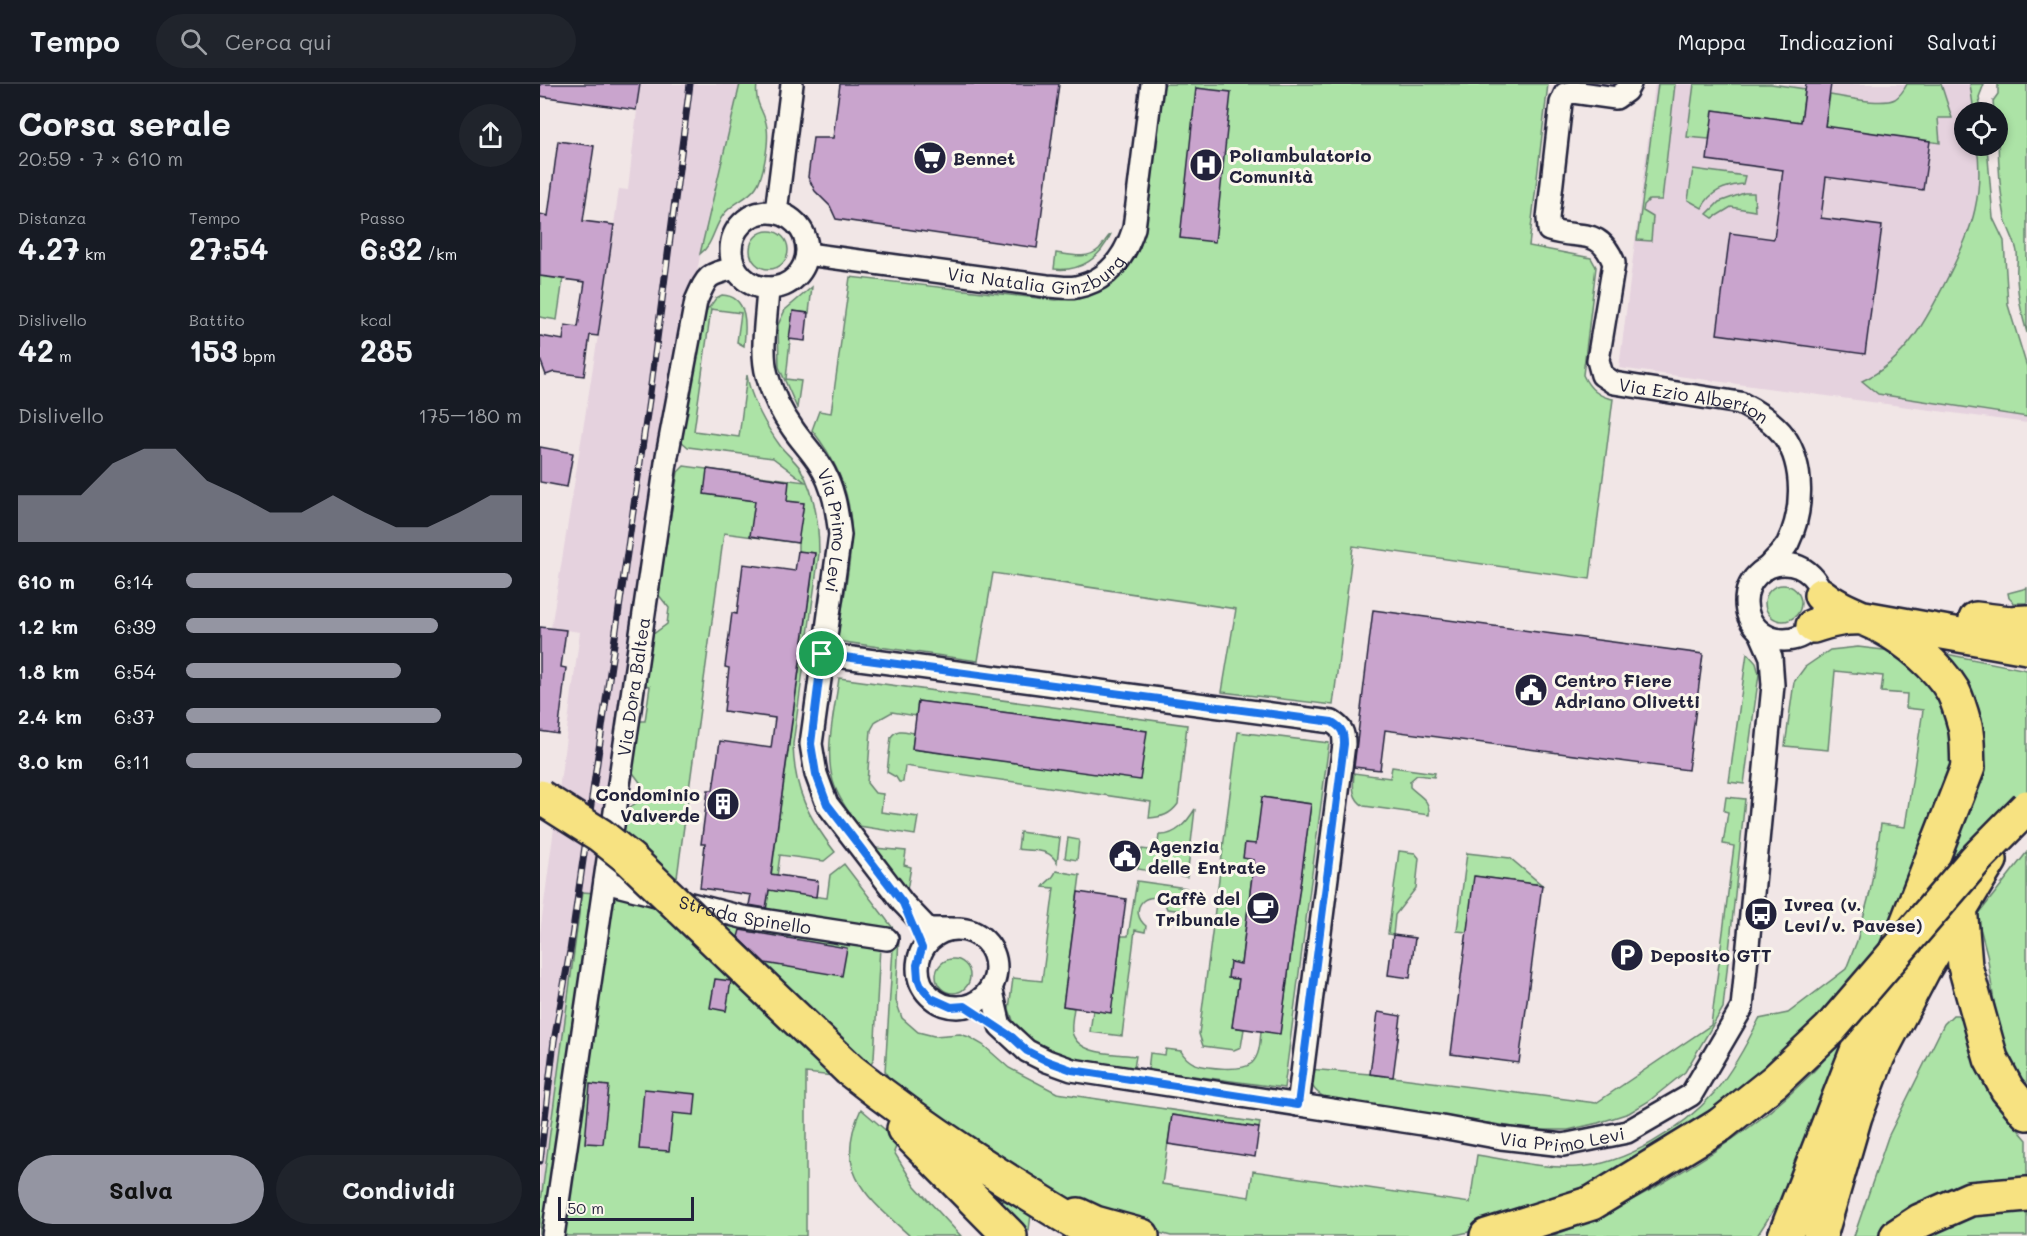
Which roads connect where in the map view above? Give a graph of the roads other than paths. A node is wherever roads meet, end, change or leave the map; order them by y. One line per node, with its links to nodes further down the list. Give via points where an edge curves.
1 (792, 84): 4 (street)
2 (1152, 84): 5 (street, Via Natalia Ginzburg, via 1134,228 1121,259 1093,282 1074,288 1047,286)
3 (1630, 84): 8 (street, Via Ezio Alberton, via 1616,98 1565,94 1548,218 1549,230 1594,237 1608,248 1614,263 1598,360 1602,375 1614,383 1740,403 1757,411 1784,437 1797,466)
4 (776, 212): 5 (street, via 802,230); 6 (street, via 752,215 736,228 730,248)
5 (807, 254): 7 (street, via 796,277 782,286)
6 (735, 268): 7 (street, via 746,281); 19 (street, Via Dora Baltea, via 711,274 696,301 667,456)
7 (768, 288): 15 (street, Via Primo Levi, via 767,374 781,408 821,467 836,502 840,535)
8 (1796, 520): 9 (street, Via Ezio Alberton, via 1787,546); 10 (street)
9 (1767, 568): 10 (street, via 1786,564 1804,570); 13 (street, via 1753,581 1746,598 1746,611)
10 (1811, 609): 11 (main road); 13 (street, via 1778,640); 16 (street, Via Primo Levi, via 1784,655)
11 (1864, 618): 12 (main road, via 1937,614); 14 (main road); 32 (main road, via 1920,654 1954,693 1966,728 1968,767)
12 (2027, 622)
13 (1760, 632): 16 (street, Via Primo Levi, via 1771,657)
14 (2027, 647)
15 (822, 654): 20 (street, Via Primo Levi, via 811,744 816,774 827,804); 28 (street, via 1332,722 1340,727 1344,733)
16 (1773, 685): 28 (street, Via Primo Levi, via 1742,1008 1691,1095 1627,1132 1563,1145)
17 (540, 796): 29 (main road, bridge, via 630,859)
18 (2027, 809): 21 (main road, bridge); 40 (main road, bridge, via 1976,859 1830,1029 1775,1081 1720,1125 1592,1203)
19 (605, 882): 23 (street, Strada Spinello, via 742,917); 35 (street, Via Dora Baltea)
20 (903, 903): 22 (street, Via Primo Levi, via 928,929); 24 (street, Via Primo Levi)
21 (1960, 906): 30 (main road, via 1965,966 1991,1059 2007,1089); 43 (main road, via 1878,1056 1855,1116)
22 (951, 929): 24 (street, via 936,934); 25 (street, via 974,933 990,948 996,969)
23 (887, 939)
24 (922, 948): 26 (street, via 917,968 924,990 940,1003)
25 (991, 987): 26 (street, via 980,1000); 27 (street, Via Primo Levi, via 1000,1026)
26 (965, 1006): 27 (street, Via Primo Levi)
27 (1012, 1037): 28 (street, Via Primo Levi, via 1027,1051 1072,1070)
28 (1298, 1105)
29 (891, 1109): 31 (main road); 33 (main road)
30 (2026, 1112)
31 (915, 1140): 36 (main road); 37 (main road)
32 (1819, 1146): 41 (main road); 42 (main road)
33 (1023, 1192): 38 (main road); 39 (main road, via 1095,1223)
34 (2027, 1194): 44 (main road, via 1970,1199)
35 (553, 1236)
36 (992, 1236)
37 (1010, 1236)
38 (1098, 1236)
39 (1142, 1236)
40 (1486, 1236)
41 (1764, 1236)
42 (1785, 1236)
43 (1820, 1236)
44 (1896, 1236)

